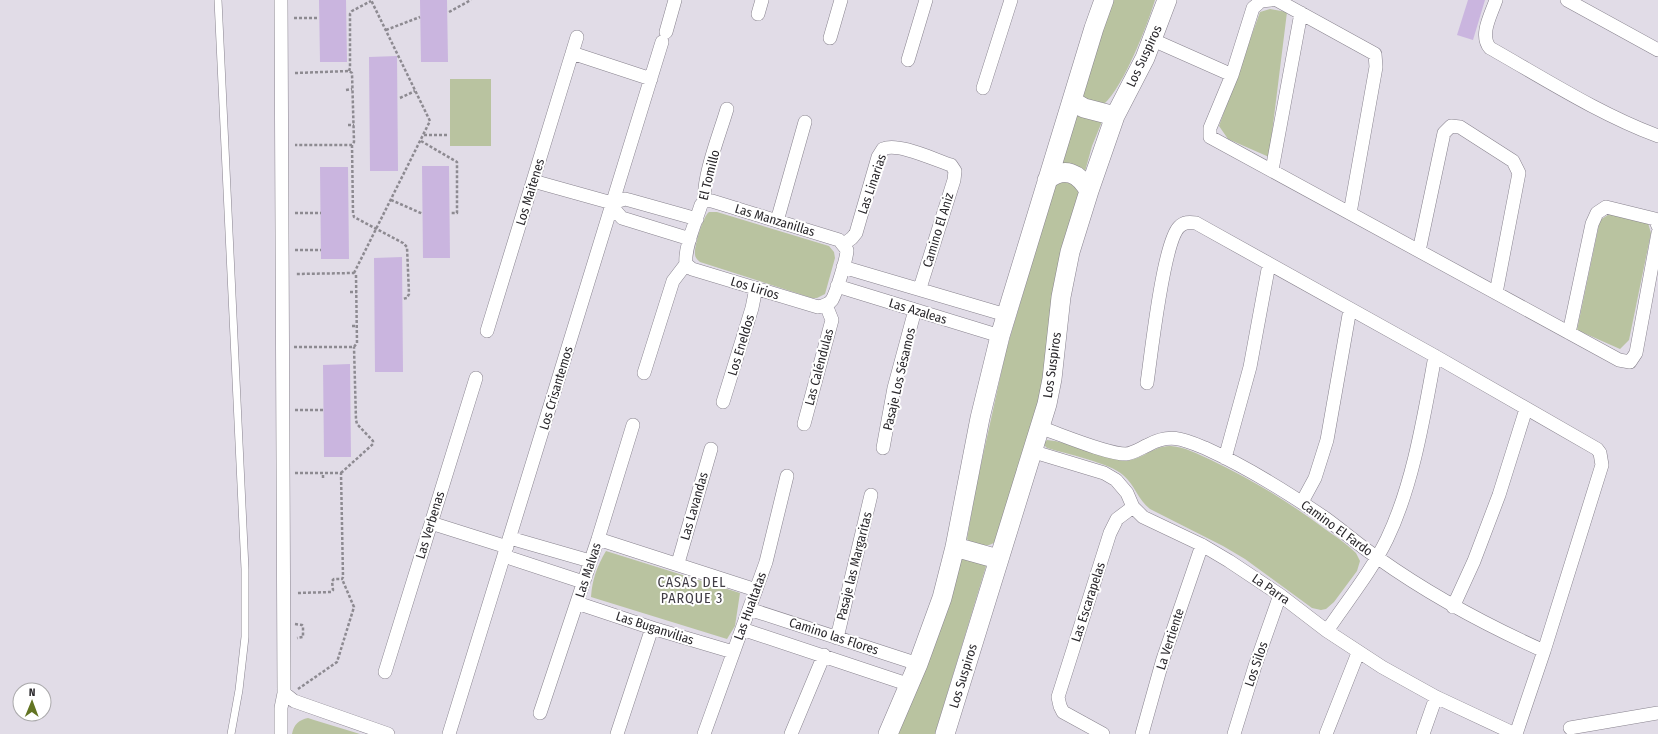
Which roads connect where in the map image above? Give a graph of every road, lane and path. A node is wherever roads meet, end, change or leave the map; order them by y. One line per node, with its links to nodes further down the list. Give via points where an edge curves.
1 (218, 0): 154 (lane, via 245,569 245,638)
2 (281, 0): 149 (street)
3 (371, 0): 22 (path); 29 (path, via 350,14)
4 (471, 0): 16 (path)
5 (675, 0): 32 (street, Los Crisantemos)
6 (762, 0): 18 (street)
7 (841, 0): 24 (street)
8 (926, 0): 28 (street)
9 (1011, 0): 33 (street)
10 (1104, 0): 38 (street)
11 (1167, 0): 25 (street, Los Suspiros)
12 (1271, 0): 31 (street, via 1261,2 1253,8)
13 (1277, 0): 17 (street)
14 (1496, 0): 46 (street, via 1485,33 1486,43 1490,48 1594,106)
15 (1567, 0): 26 (street)
16 (449, 12)
17 (1301, 13): 50 (street); 60 (street, via 1375,54 1376,67)
18 (758, 14)
19 (420, 17): 22 (path)
20 (289, 18): 21 (path)
21 (319, 18)
22 (386, 30): 36 (path)
23 (577, 37): 27 (street, Los Maitenes)
24 (830, 38)
25 (1153, 40): 31 (street); 40 (street, Los Suspiros)
26 (1658, 50)
27 (572, 53): 32 (street); 53 (street, Los Maitenes)
28 (908, 60)
29 (349, 71): 30 (path); 34 (path, via 352,73)
30 (290, 73)
31 (1232, 75): 50 (street, via 1210,128 1210,137)
32 (651, 79): 57 (street, Los Crisantemos)
33 (983, 88)
34 (352, 89): 35 (path); 43 (path)
35 (346, 90)
36 (415, 91): 37 (path); 45 (path, via 430,122)
37 (400, 98)
38 (1072, 101): 40 (street, via 1084,108); 52 (street)
39 (727, 109): 56 (street, El Tomillo, via 706,181)
40 (1115, 116): 54 (street, Los Suspiros)
41 (805, 122): 64 (street)
42 (348, 125): 43 (path)
43 (354, 125): 48 (path)
44 (447, 135): 45 (path)
45 (424, 136): 47 (path)
46 (1658, 136)
47 (421, 141): 55 (path); 62 (path, via 457,162 457,213)
48 (352, 145): 49 (path, via 293,145); 66 (path, via 352,213 354,217)
49 (290, 148)
50 (1272, 170): 60 (street)
51 (955, 171): 69 (street, Las Linarias, via 951,165 900,148 883,149 878,157 856,233); 80 (street, Camino El Aniz)
52 (1047, 180): 54 (street, via 1057,173 1070,173 1079,178); 88 (street)
53 (533, 181): 57 (street); 91 (street, Los Maitenes)
54 (1089, 191): 106 (street, Los Suspiros, via 1064,280 1052,379)
55 (391, 200): 61 (path); 66 (path)
56 (705, 200): 63 (street, El Tomillo); 64 (street, Las Manzanillas)
57 (612, 203): 63 (street, via 625,199); 68 (street, via 622,218); 122 (street, Los Crisantemos)
58 (290, 213): 59 (path)
59 (320, 213)
60 (1350, 213): 72 (street)
61 (423, 214)
62 (451, 214)
63 (697, 219): 68 (street, El Tomillo)
64 (777, 221): 69 (street, Las Manzanillas, via 836,239)
65 (1658, 226): 92 (street, via 1655,219 1606,207 1597,213 1592,224)
66 (377, 229): 77 (path); 84 (path, via 403,242 407,247 409,294)
67 (1658, 233): 92 (street, via 1636,353 1630,362 1619,360)
68 (690, 239): 73 (street, El Tomillo)
69 (844, 244): 75 (street, via 847,253)
70 (290, 249): 71 (path)
71 (321, 250)
72 (1419, 251): 83 (street); 83 (street, via 1444,133 1451,126 1460,126 1514,161 1519,173)
73 (686, 264): 79 (street, Los Lirios, via 692,269); 97 (street, via 673,281)
74 (1269, 264): 86 (street); 99 (street, via 1196,223 1184,223 1178,228 1164,276); 110 (street, via 1249,374)
75 (843, 266): 78 (street); 80 (street, Las Azaleas)
76 (290, 273): 77 (path)
77 (354, 273): 82 (path)
78 (837, 286): 85 (street, via 833,299); 87 (street, Las Azaleas)
79 (756, 288): 85 (street, Los Lirios, via 814,306); 100 (street, Los Eneldos)
80 (920, 288): 88 (street, Las Azaleas)
81 (350, 292): 82 (path)
82 (357, 292): 90 (path)
83 (1496, 293): 92 (street)
84 (402, 300)
85 (826, 305): 104 (street, Las Caléndulas, via 832,320)
86 (1350, 309): 96 (street); 117 (street, via 1327,440 1315,478)
87 (916, 310): 93 (street, Las Azaleas); 107 (street, Pasaje Los Sésamos, via 894,388)
88 (1006, 315): 93 (street)
89 (352, 326): 90 (path)
90 (357, 326): 94 (path, via 357,343)
91 (487, 331)
92 (1569, 333)
93 (1000, 336): 123 (street, via 980,418)
94 (354, 346): 95 (path); 113 (path, via 356,420 373,444)
95 (292, 349)
96 (1435, 356): 101 (street); 124 (street, via 1405,490)
97 (644, 373)
98 (476, 378): 119 (street, Las Verbenas)
99 (1147, 383)
100 (723, 402)
101 (1526, 409): 134 (street, via 1500,495); 142 (street, via 1597,449 1602,465)
102 (292, 410): 103 (path)
103 (324, 410)
104 (804, 424)
105 (633, 425): 120 (street, Las Malvas)
106 (1039, 427): 109 (street, Los Suspiros); 110 (street, Camino El Fardo, via 1118,453 1132,452 1156,440 1168,438 1184,440)
107 (883, 448)
108 (711, 449): 127 (street, Las Lavandas)
109 (1031, 451): 118 (street, La Parra, via 1104,473 1116,480); 125 (street, Los Suspiros)
110 (1225, 458): 117 (street, Camino El Fardo)
111 (293, 471): 112 (path)
112 (323, 472): 113 (path); 115 (path)
113 (341, 473): 128 (path)
114 (787, 476): 130 (street, Las Hualtatas, via 766,562)
115 (322, 478)
116 (871, 495): 140 (street, Pasaje las Margaritas)
117 (1302, 502): 124 (street, Camino El Fardo)
118 (1134, 507): 121 (street, La Parra, via 1151,521); 163 (street, Las Escarapelas, via 1117,519 1110,533 1058,697 1060,706 1068,715)
119 (431, 522): 122 (street); 147 (street, Las Verbenas)
120 (598, 539): 126 (street, Las Malvas); 127 (street)
121 (1202, 545): 132 (street, La Parra); 164 (street, La Vertiente, via 1172,631)
122 (507, 547): 126 (street); 129 (street); 157 (street, Los Crisantemos)
123 (955, 547): 125 (street); 146 (street, via 942,598)
124 (1377, 558): 134 (street, Camino El Fardo); 139 (street)
125 (998, 559): 162 (street, Los Suspiros)
126 (590, 561): 129 (street, Las Malvas)
127 (678, 563): 130 (street)
128 (342, 579): 131 (path, via 332,581 331,592); 149 (path, via 354,607 337,662 294,692)
129 (583, 582): 133 (street, Las Malvas)
130 (756, 590): 135 (street, Las Hualtatas)
131 (293, 594)
132 (1280, 595): 139 (street, La Parra); 165 (street, Los Silos)
133 (577, 603): 137 (street, Las Buganvilias); 152 (street, Las Malvas)
134 (1454, 607): 142 (street, Camino El Fardo)
135 (749, 609): 138 (street, Las Hualtatas); 140 (street, Camino las Flores)
136 (294, 623): 141 (path, via 303,626 303,637)
137 (652, 628): 143 (street, Las Buganvilias); 158 (street)
138 (742, 629): 143 (street, Las Hualtatas); 145 (street, Camino las Flores)
139 (1326, 631): 144 (street, La Parra)
140 (837, 638): 146 (street, Camino las Flores)
141 (293, 640)
142 (1544, 651): 168 (street)
143 (733, 652): 159 (street, Las Hualtatas)
144 (1358, 653): 150 (street, La Parra); 166 (street)
145 (824, 656): 148 (street, Camino las Flores); 160 (street)
146 (918, 664): 148 (street)
147 (385, 672)
148 (910, 685): 161 (street)
149 (289, 691): 155 (street, via 281,708); 156 (street, via 294,701)
150 (1436, 697): 167 (street); 168 (street, La Parra)
151 (1658, 713): 153 (street)
152 (540, 714)
153 (1570, 728)
154 (231, 734)
155 (281, 734)
156 (388, 734)
157 (449, 734)
158 (617, 734)
159 (704, 734)
160 (791, 734)
161 (888, 734)
162 (945, 734)
163 (1103, 734)
164 (1142, 734)
165 (1234, 734)
166 (1326, 734)
167 (1423, 734)
168 (1515, 734)

